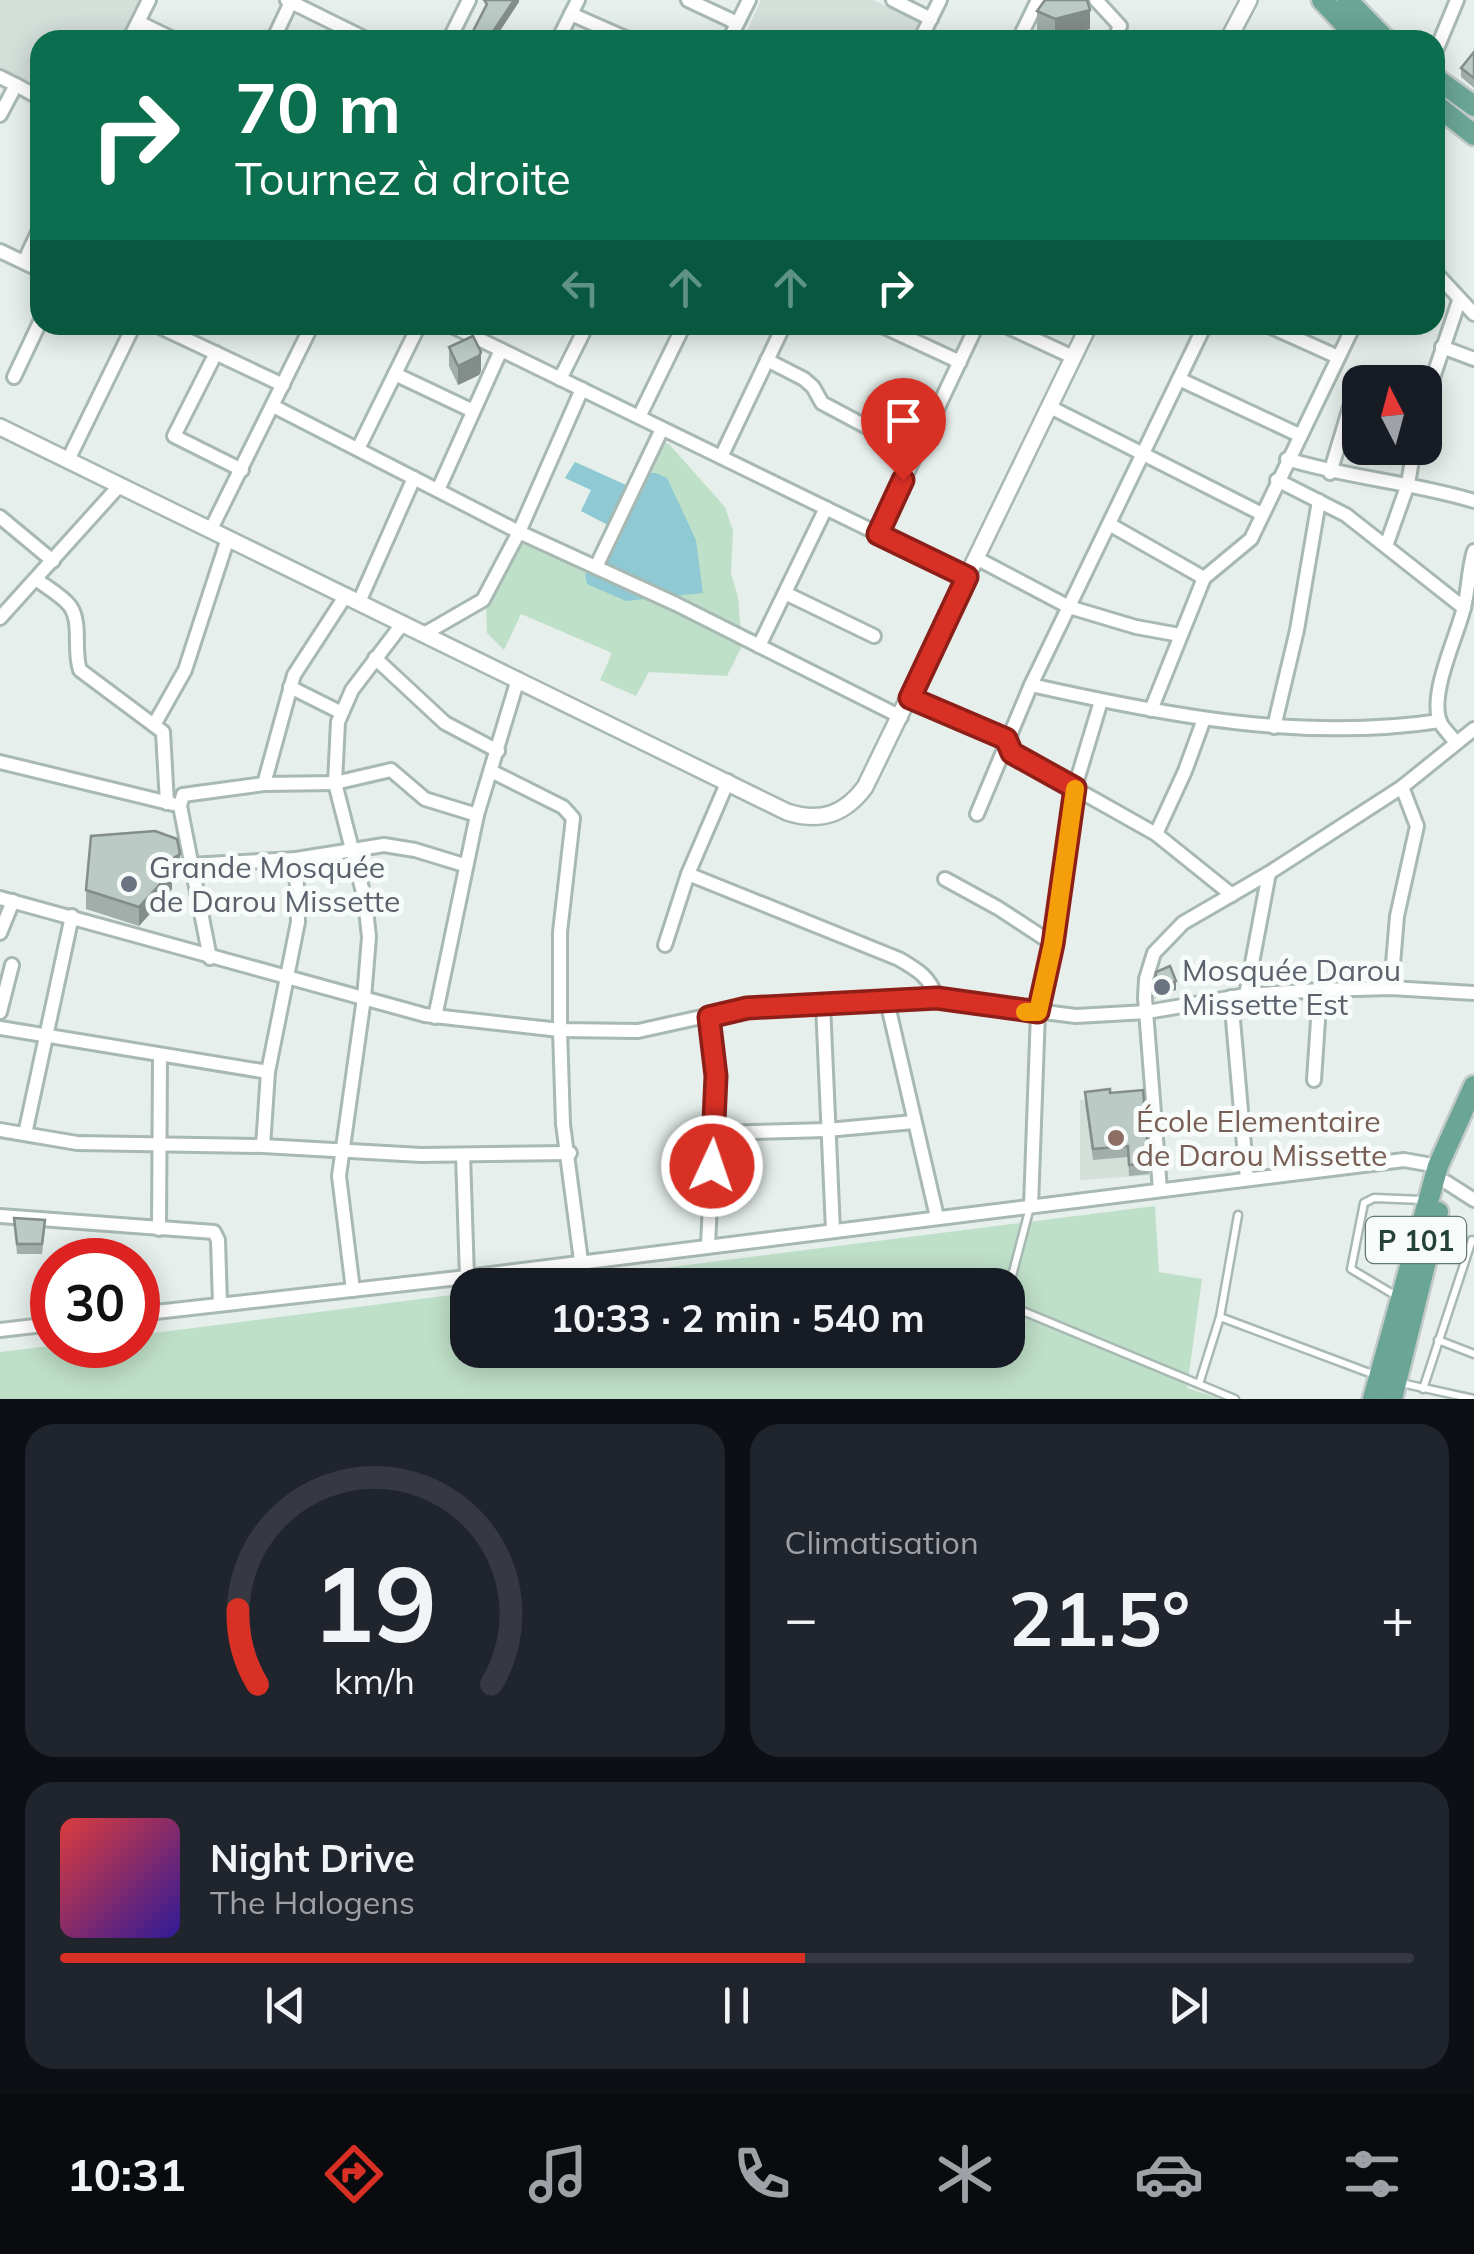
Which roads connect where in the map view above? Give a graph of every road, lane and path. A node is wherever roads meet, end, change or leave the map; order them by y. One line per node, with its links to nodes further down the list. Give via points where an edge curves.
1 (149, 0): 17 (street)
2 (468, 0): 23 (street)
3 (578, 0): 15 (street)
4 (688, 0): 18 (street)
5 (749, 0): 18 (street)
6 (893, 0): 16 (street)
7 (940, 0): 16 (street)
8 (1038, 0): 28 (street)
9 (1250, 0): 30 (street)
10 (1322, 0): 31 (main road)
11 (1347, 0): 32 (main road)
12 (1457, 0): 33 (street)
13 (290, 1): 21 (street); 22 (street)
14 (1105, 3): 29 (street)
15 (571, 14): 24 (street); 25 (street)
16 (930, 19): 27 (street)
17 (138, 22): 19 (street); 20 (street)
18 (737, 23): 26 (street)
19 (134, 30)
20 (154, 30)
21 (277, 30)
22 (348, 30)
23 (454, 30)
24 (563, 30)
25 (607, 30)
26 (734, 30)
27 (925, 30)
28 (1023, 30)
29 (1118, 30)
30 (1234, 30)
31 (1350, 30)
32 (1376, 30)
33 (1444, 30)
34 (0, 78): 36 (street)
35 (1445, 85): 38 (main road)
36 (16, 86): 37 (street); 40 (street)
37 (30, 93)
38 (1472, 104)
39 (1445, 112): 41 (main road)
40 (0, 115)
41 (1471, 134)
42 (30, 249): 44 (street)
43 (0, 251): 44 (street)
44 (24, 262): 45 (street)
45 (30, 265)
46 (1445, 284): 47 (street)
47 (1459, 300): 48 (street); 65 (street)
48 (1474, 314)
49 (34, 335): 75 (street)
50 (129, 335): 93 (street)
51 (177, 335): 67 (street)
52 (307, 335): 78 (street)
53 (413, 335): 74 (street)
54 (470, 335): 66 (street)
55 (582, 335): 76 (street)
56 (679, 335): 83 (street)
57 (779, 335): 71 (street)
58 (902, 335): 72 (street)
59 (972, 335): 72 (street)
60 (1026, 335): 68 (street)
61 (1084, 335): 68 (street)
62 (1201, 335): 77 (street)
63 (1289, 335): 69 (street)
64 (1349, 335): 69 (street)
65 (1442, 346): 70 (street); 73 (street)
66 (501, 350): 76 (street); 82 (street)
67 (216, 353): 78 (street); 95 (street, via 174,436)
68 (1073, 357): 81 (street)
69 (1338, 357): 87 (street)
70 (1474, 359)
71 (767, 360): 89 (street, via 804,379 822,403); 91 (street)
72 (960, 362): 89 (street)
73 (1436, 365)
74 (394, 374): 82 (street); 88 (street)
75 (14, 377)
76 (560, 379): 79 (street)
77 (1179, 379): 87 (street); 90 (street)
78 (283, 385): 80 (street)
79 (582, 390): 83 (street); 109 (street)
80 (273, 406): 88 (street); 95 (street)
81 (1050, 407): 90 (street); 114 (street)
82 (473, 412): 101 (street)
83 (640, 418): 85 (street)
84 (0, 427): 93 (street)
85 (662, 428): 91 (street); 117 (street)
86 (1342, 433): 96 (street)
87 (1300, 435): 92 (street)
88 (358, 449): 97 (street)
89 (916, 453): 110 (street)
90 (1143, 454): 105 (street); 107 (street)
91 (721, 457): 104 (street)
92 (1287, 459): 96 (street); 98 (street)
93 (68, 460): 100 (street)
94 (1411, 465): 99 (street)
95 (242, 470): 108 (street)
96 (1330, 472): 99 (street)
97 (414, 478): 101 (street); 122 (street)
98 (1277, 480): 103 (street); 105 (street)
99 (1408, 484): 102 (street); 112 (street)
100 (120, 485): 108 (street); 115 (street)
101 (438, 490): 109 (street)
102 (1474, 500)
103 (1319, 501): 112 (street); 143 (street)
104 (826, 508): 110 (street); 121 (street)
105 (1262, 514): 119 (street, via 1244,547)
106 (0, 517): 115 (street)
107 (1109, 524): 119 (street); 123 (street)
108 (210, 529): 111 (street)
109 (520, 532): 117 (street); 127 (street, via 483,600)
110 (878, 534): 118 (street)
111 (228, 538): 122 (street); 142 (street, via 184,670)
112 (1386, 546): 124 (street)
113 (1474, 551): 116 (street)
114 (976, 558): 118 (street); 123 (street)
115 (53, 561): 120 (street)
116 (1471, 567): 124 (street)
117 (596, 568): 130 (street)
118 (967, 577): 135 (street)
119 (1204, 578): 129 (street)
120 (38, 580): 125 (street); 142 (street, via 72,608 80,670)
121 (784, 593): 128 (street); 130 (street)
122 (353, 598): 126 (street); 134 (street)
123 (1069, 607): 129 (street); 133 (street)
124 (1464, 608): 141 (street, via 1443,671)
125 (0, 618)
126 (402, 623): 127 (street); 131 (street)
127 (424, 634): 132 (street)
128 (874, 636)
129 (1180, 636): 137 (street)
130 (759, 646): 139 (street)
131 (375, 658): 138 (street); 147 (street, via 445,724)
132 (518, 679): 147 (street); 150 (street)
133 (1031, 685): 136 (street); 145 (street)
134 (290, 687): 138 (street); 152 (street)
135 (910, 698): 139 (street); 145 (street)
136 (1101, 701): 137 (street); 154 (street)
137 (1150, 710): 140 (street)
138 (340, 712): 151 (street)
139 (900, 716): 150 (street, via 866,787 837,813 799,816)
140 (1204, 719): 143 (street); 158 (street)
141 (1440, 722): 143 (street, via 1387,729); 146 (street)
142 (154, 724): 155 (street, via 164,735)
143 (1274, 727)
144 (1474, 729): 146 (street)
145 (1006, 739): 154 (street, via 1012,753); 156 (street)
146 (1456, 743): 153 (street)
147 (498, 751): 149 (street)
148 (0, 762): 155 (street)
149 (490, 771): 157 (street); 190 (street, via 573,818 560,932)
150 (728, 781): 163 (street)
151 (336, 783): 152 (street); 157 (street, via 391,770 425,799); 159 (street)
152 (264, 784): 155 (street, via 186,794)
153 (1402, 786): 164 (street); 175 (street, via 1417,826 1397,916)
154 (1075, 788): 158 (street); 171 (street)
155 (174, 804): 161 (street)
156 (978, 814)
157 (477, 815): 162 (street)
158 (1156, 834): 166 (street)
159 (352, 851): 160 (street); 162 (street, via 396,846); 179 (street, via 367,919)
160 (296, 859): 161 (street); 174 (street, via 298,922)
161 (190, 865): 172 (street)
162 (464, 866): 187 (street)
163 (688, 874): 170 (street); 180 (street, via 899,959 922,972)
164 (1270, 874): 166 (street); 178 (street)
165 (945, 879): 171 (street)
166 (1232, 895): 186 (street, via 1183,923 1154,952)
167 (6, 899): 168 (street); 169 (street)
168 (72, 916): 172 (street); 191 (street)
169 (0, 933)
170 (665, 944)
171 (1053, 944): 185 (street)
172 (210, 958): 174 (street)
173 (12, 965): 184 (street)
174 (287, 978): 179 (street); 193 (street)
175 (1391, 988): 176 (street); 177 (street)
176 (1320, 990): 178 (street); 194 (street)
177 (1474, 993)
178 (1246, 996): 181 (street)
179 (364, 998): 187 (street); 204 (street)
180 (937, 998): 182 (street); 185 (street)
181 (1231, 998): 186 (street); 208 (street)
182 (887, 1001): 183 (street); 197 (street)
183 (823, 1004): 188 (street); 199 (street)
184 (0, 1012)
185 (1038, 1012): 186 (street); 212 (street)
186 (1147, 1012): 209 (street)
187 (434, 1017): 190 (street)
188 (709, 1017): 190 (street, via 638,1031); 200 (street)
189 (0, 1028): 191 (street)
190 (560, 1030): 205 (street)
191 (47, 1037): 192 (street); 201 (street)
192 (160, 1055): 193 (street); 202 (street)
193 (268, 1072): 203 (street)
194 (1314, 1080)
195 (1474, 1086): 207 (main road, P 101)
196 (1474, 1114): 207 (main road, P 101)
197 (914, 1122): 199 (street); 215 (street)
198 (0, 1130): 201 (street)
199 (827, 1130): 200 (street); 217 (street)
200 (714, 1133): 219 (street)
201 (26, 1134): 202 (street, via 77,1143)
202 (162, 1144): 203 (street); 216 (street)
203 (263, 1146): 204 (street)
204 (342, 1153): 206 (street); 225 (street, via 340,1195)
205 (570, 1153): 206 (street); 220 (street)
206 (463, 1154): 221 (street)
207 (1442, 1174): 208 (street, via 1404,1160); 210 (main road, P 101); 211 (street); 236 (main road, P 101)
208 (1247, 1179): 209 (street)
209 (1160, 1190): 212 (street)
210 (1428, 1200): 226 (main road, P 101); 226 (lane, via 1364,1203 1351,1269)
211 (1474, 1200)
212 (1030, 1206): 215 (street); 223 (lane)
213 (1238, 1215): 230 (lane)
214 (0, 1216): 216 (street)
215 (938, 1217): 217 (street)
216 (159, 1229): 227 (street, via 215,1232)
217 (833, 1230): 219 (street)
218 (1472, 1240): 233 (lane)
219 (708, 1246): 220 (street)
220 (581, 1262): 222 (street)
221 (467, 1268)
222 (532, 1268)
223 (1014, 1268)
224 (450, 1278): 225 (street)
225 (353, 1290): 227 (street)
226 (1399, 1297): 236 (main road, P 101)
227 (220, 1304): 228 (street)
228 (160, 1311)
229 (1025, 1312): 235 (lane)
230 (1220, 1317): 235 (lane); 236 (lane)
231 (30, 1327): 232 (street)
232 (0, 1330)
233 (1438, 1340): 234 (lane); 237 (lane)
234 (1474, 1354)
235 (1199, 1384): 238 (lane)
236 (1390, 1386): 237 (lane); 239 (main road, P 101)
237 (1424, 1389): 240 (lane)
238 (1235, 1399)
239 (1373, 1399)
240 (1474, 1399)

